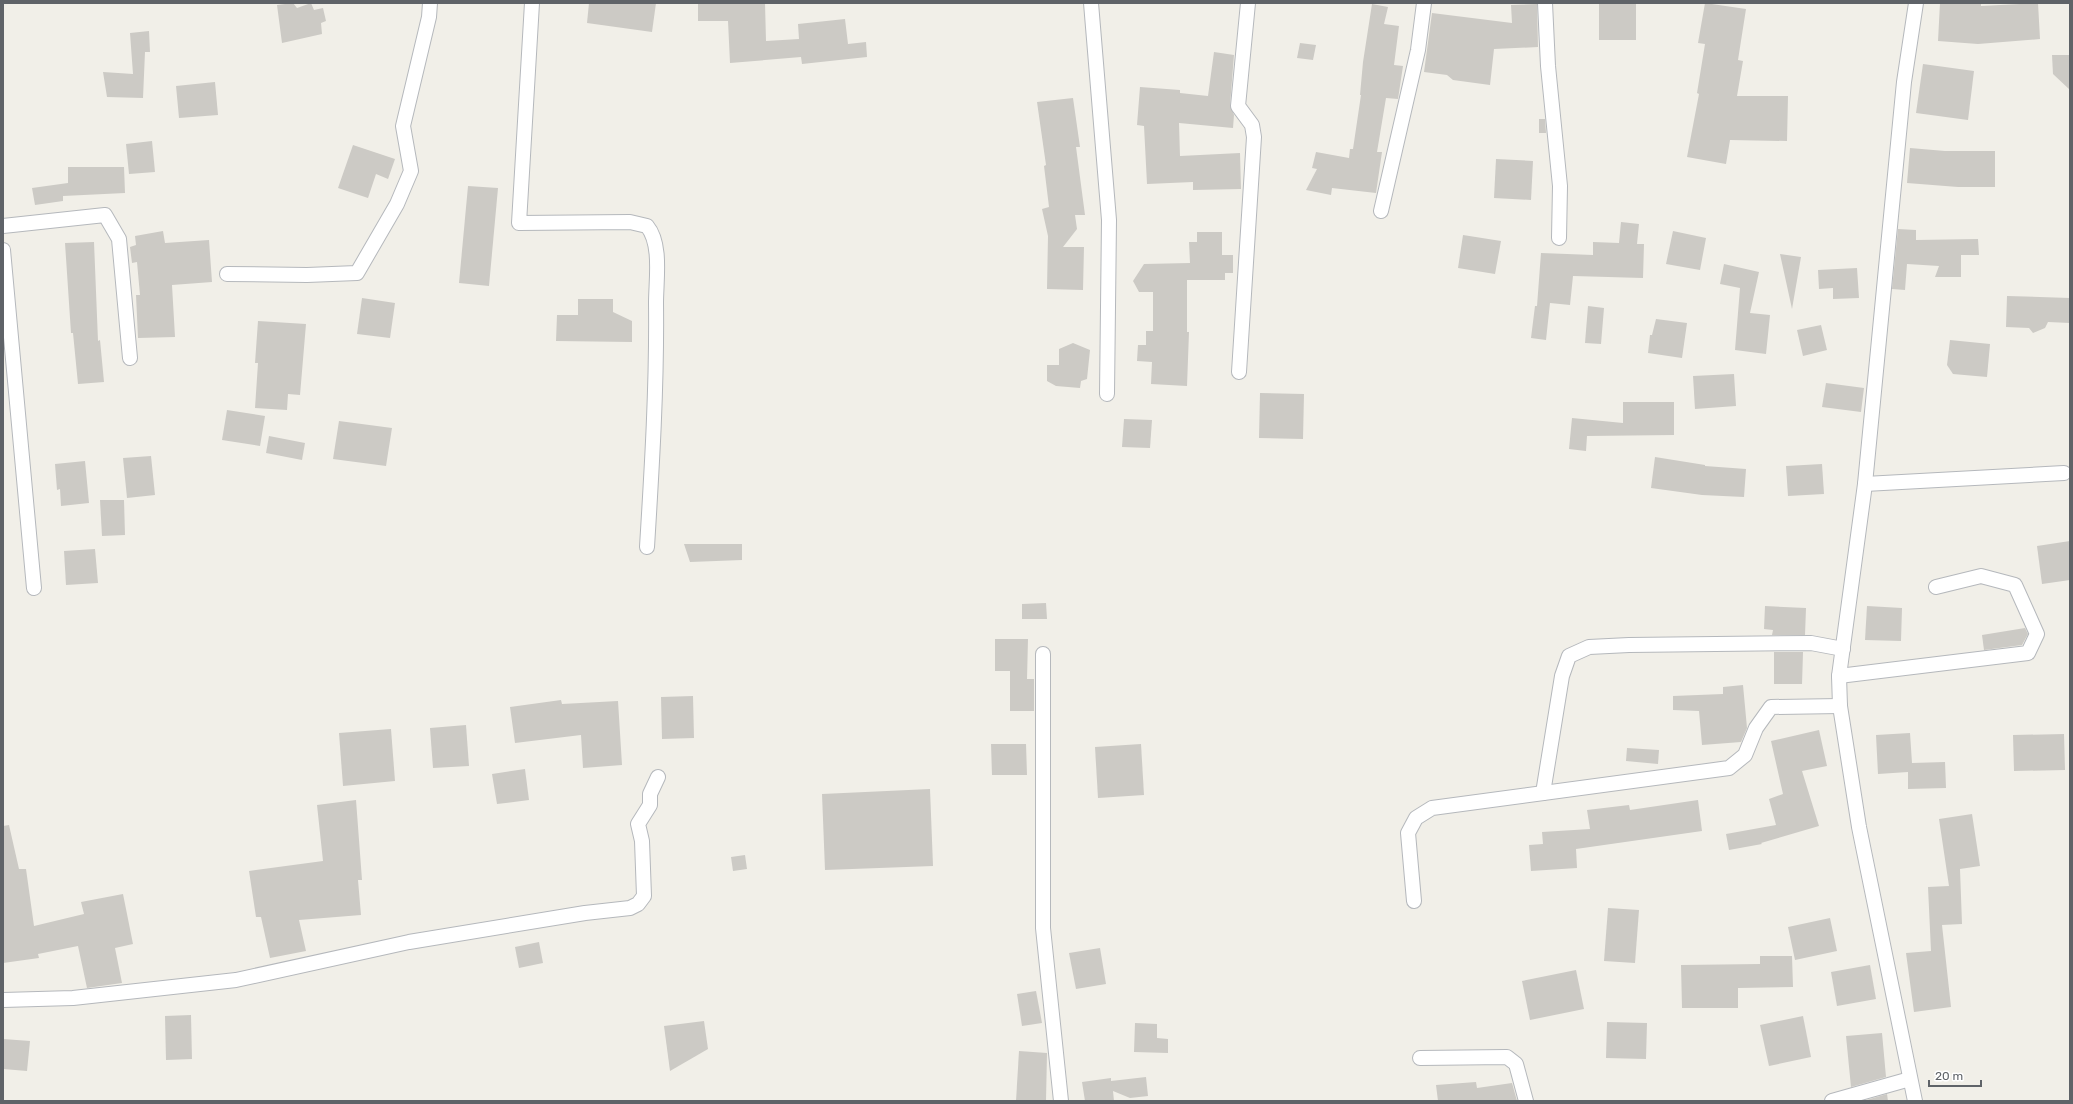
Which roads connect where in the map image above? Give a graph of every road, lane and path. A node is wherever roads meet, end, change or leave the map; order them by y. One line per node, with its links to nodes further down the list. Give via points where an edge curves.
1 (430, 3): 12 (street, via 429,17 403,126 412,171 397,204 357,273)
2 (532, 3): 18 (street, via 518,223 630,222 647,226 652,232 656,252 657,365)
3 (1091, 3): 15 (street, via 1108,220)
4 (1248, 3): 14 (street, via 1238,106 1252,125 1254,137)
5 (1424, 3): 8 (street, via 1418,50)
6 (1545, 3): 10 (street, via 1548,66 1560,186)
7 (1916, 3): 17 (street, via 1904,82)
8 (1382, 211)
9 (3, 226): 13 (street, via 105,215 119,239)
10 (1559, 238)
11 (3, 250): 20 (street)
12 (227, 274)
13 (130, 358)
14 (1239, 372)
15 (1107, 394)
16 (2064, 472): 17 (street)
17 (1865, 484): 21 (street)
18 (647, 547)
19 (1936, 587): 23 (street, via 1981,576 2015,585 2037,634 2028,652)
20 (34, 588)
21 (1843, 649): 23 (street); 26 (street, via 1811,644 1589,646 1569,656 1562,676)
22 (1043, 654): 31 (street, via 1043,928)
23 (1839, 676): 24 (street)
24 (1840, 706): 26 (street, via 1771,707 1756,728 1745,755 1730,768); 30 (street, via 1859,827)
25 (658, 777): 28 (street, via 650,794 650,805 638,824 642,841 644,896 638,904 630,908 409,942 236,980 73,998)
26 (1543, 792): 27 (street, via 1432,808 1416,818 1408,833)
27 (1414, 901)
28 (3, 1000)
29 (1420, 1058): 32 (street, via 1507,1057 1516,1064)
30 (1910, 1079): 33 (street); 34 (street)
31 (1061, 1101)
32 (1526, 1101)
33 (1832, 1101)
34 (1915, 1101)

